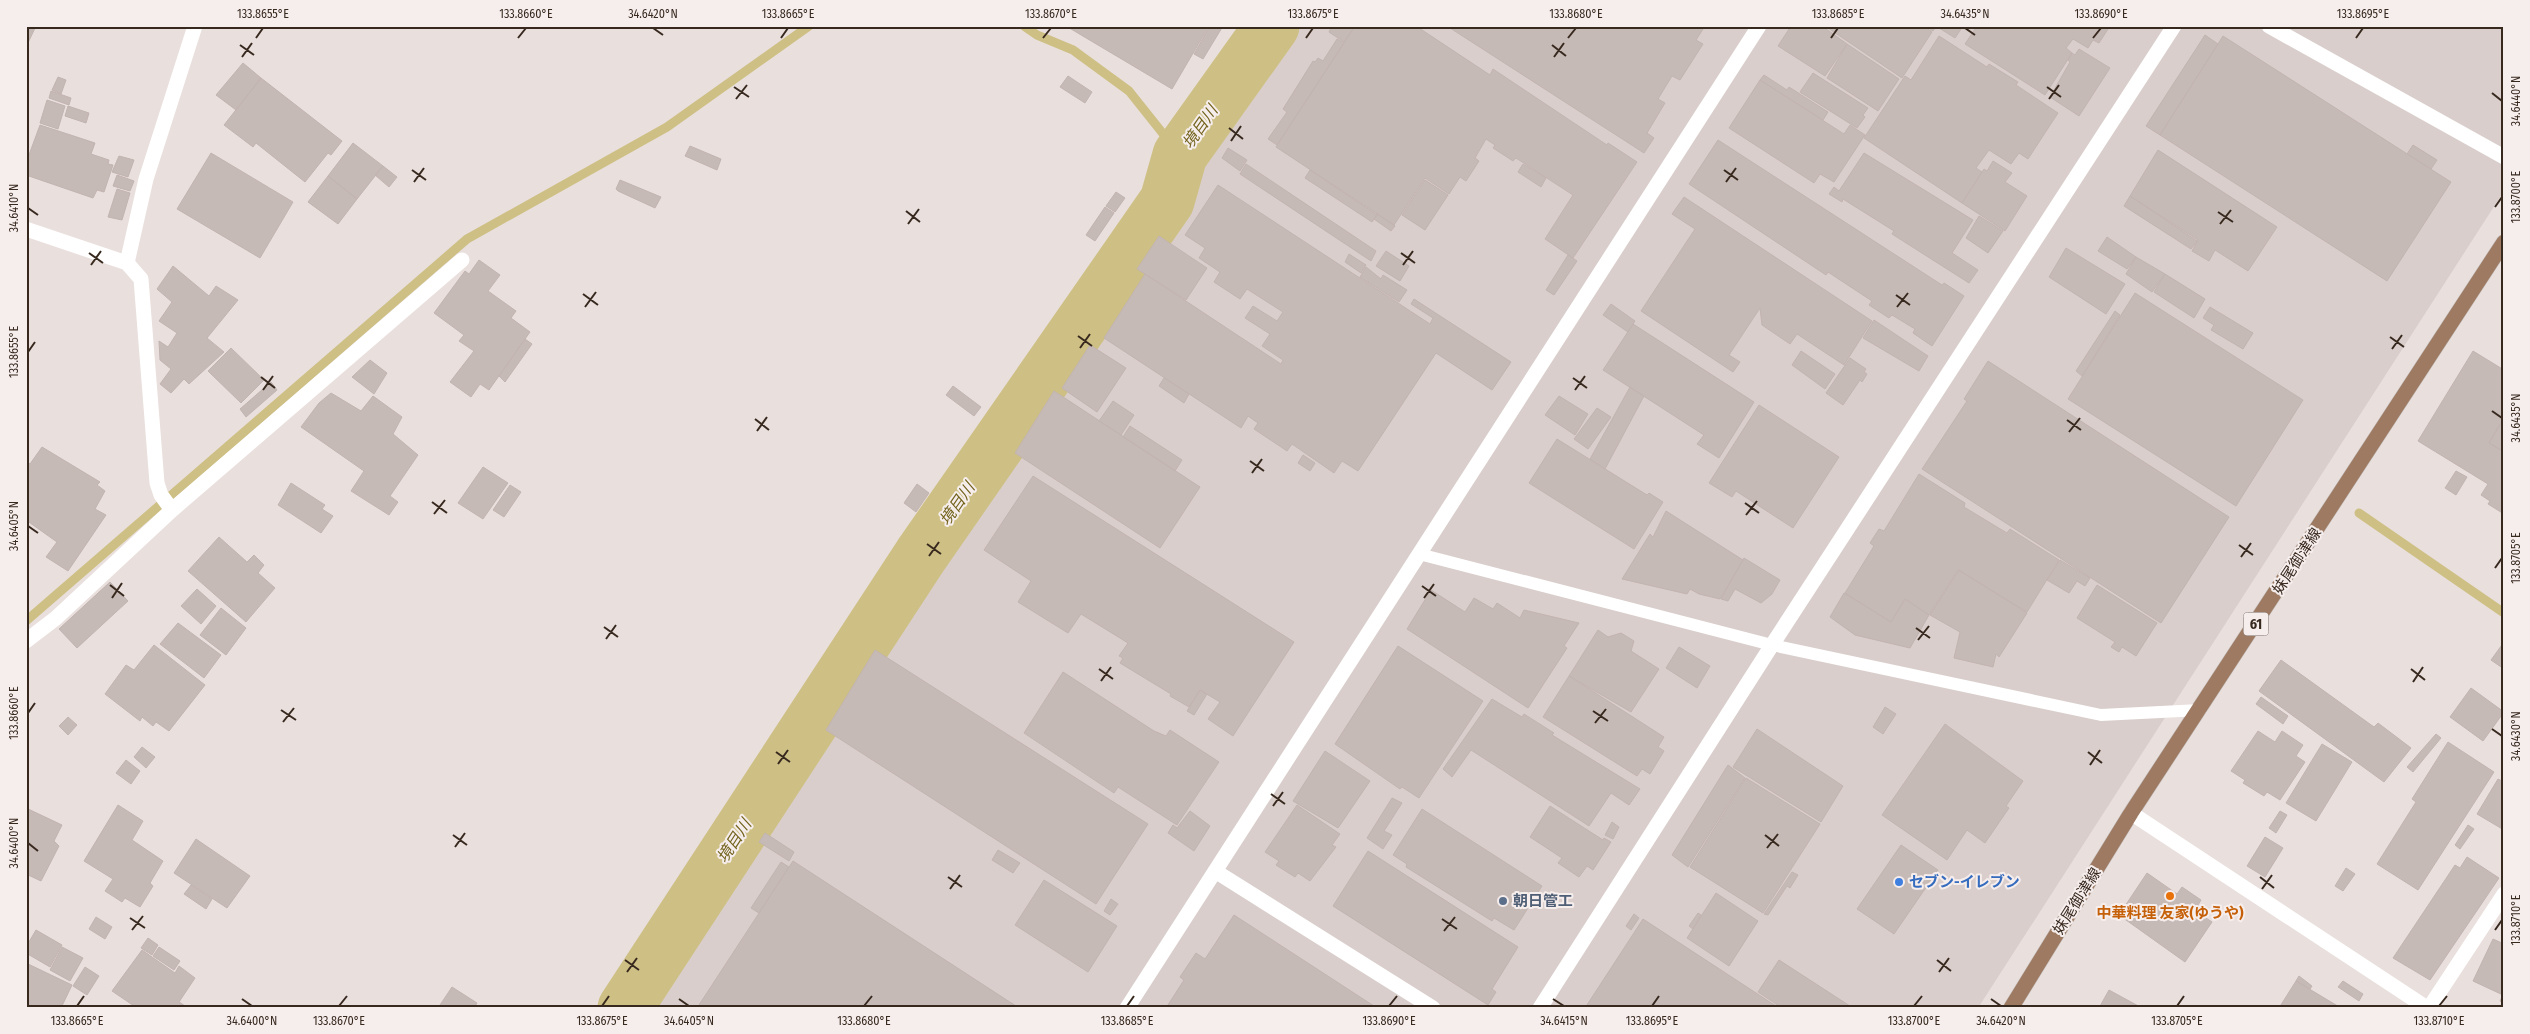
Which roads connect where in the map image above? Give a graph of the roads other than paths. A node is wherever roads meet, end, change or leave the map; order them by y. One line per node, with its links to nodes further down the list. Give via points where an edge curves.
1 (194, 26): 9 (street, via 146,179)
2 (1759, 26): 11 (street)
3 (2174, 26): 13 (street)
4 (2270, 26): 5 (street)
5 (2504, 157)
6 (26, 229): 9 (street)
7 (2504, 242): 14 (main road, 妹尾御津線 / 61)
8 (462, 260): 10 (street)
9 (127, 263): 10 (street, via 140,279 156,483)
10 (167, 503): 12 (street, via 56,618)
11 (1419, 554): 13 (lane); 16 (street)
12 (26, 641)
13 (1772, 645): 14 (lane, via 2101,715); 20 (street)
14 (2200, 710): 15 (main road, 妹尾御津線 / 61)
15 (2132, 813): 21 (main road, 妹尾御津線 / 61); 22 (street)
16 (1215, 871): 18 (street); 19 (street)
17 (2504, 894): 22 (street)
18 (1127, 1008)
19 (1433, 1008)
20 (1540, 1008)
21 (2012, 1008)
22 (2428, 1008)

